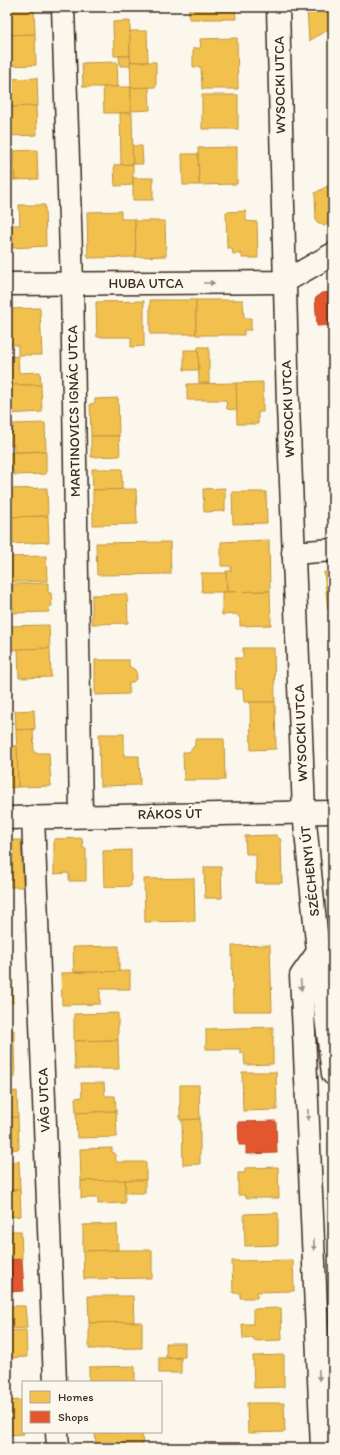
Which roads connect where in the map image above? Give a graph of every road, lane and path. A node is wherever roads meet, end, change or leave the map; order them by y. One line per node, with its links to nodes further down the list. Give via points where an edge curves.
1 (63, 7): 5 (street, MARTINOVICS IGNÁC UTCA)
2 (278, 7): 4 (street, WYSOCKI UTCA)
3 (328, 261): 4 (street)
4 (284, 282): 5 (street, HUBA UTCA, one-way to 4); 8 (street, WYSOCKI UTCA)
5 (72, 283): 6 (street, HUBA UTCA); 11 (street, MARTINOVICS IGNÁC UTCA)
6 (7, 284)
7 (333, 550): 8 (street)
8 (293, 553): 9 (street, WYSOCKI UTCA)
9 (304, 812): 10 (street, RÁKOS ÚT); 11 (street, RÁKOS ÚT); 14 (street, SZÉCHENYI ÚT)
10 (333, 812)
11 (81, 816): 12 (street, RÁKOS ÚT)
12 (33, 817): 13 (street, RÁKOS ÚT); 16 (street, VÁG UTCA)
13 (7, 818)
14 (324, 962): 15 (street, SZÉCHENYI ÚT); 19 (street, one-way to 19, via 301,976)
15 (333, 1074)
16 (55, 1381)
17 (57, 1433): 18 (street)
18 (58, 1448)
19 (322, 1448)

